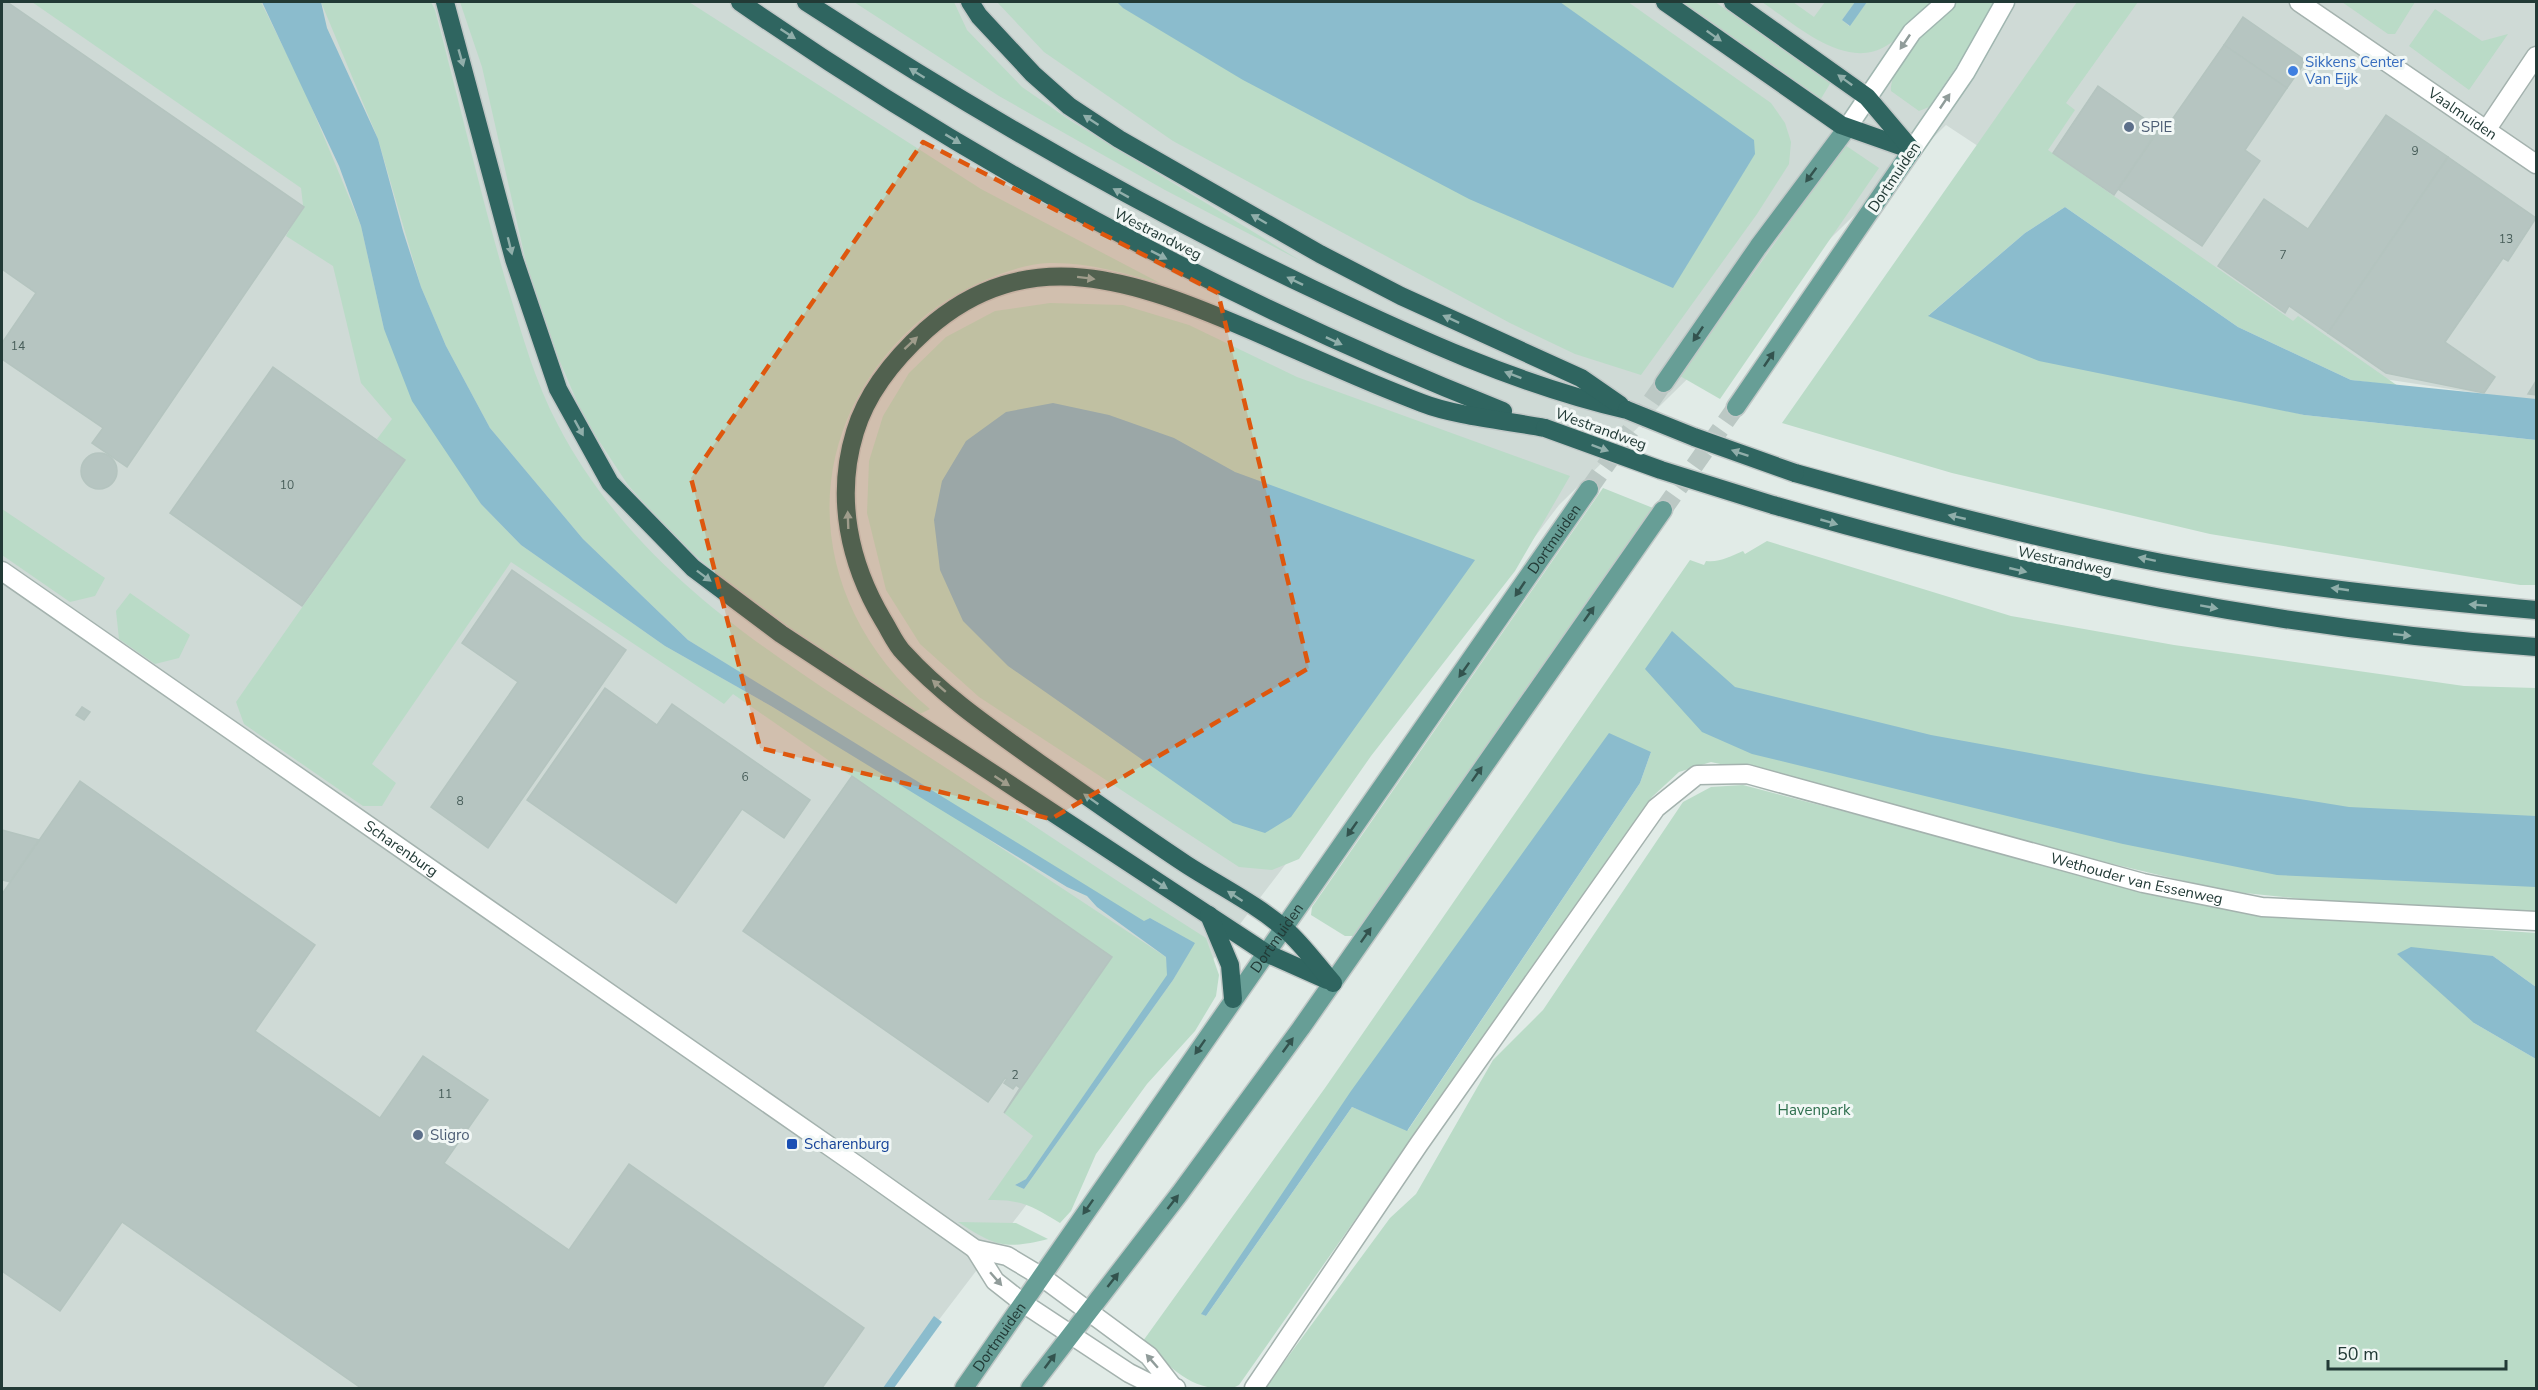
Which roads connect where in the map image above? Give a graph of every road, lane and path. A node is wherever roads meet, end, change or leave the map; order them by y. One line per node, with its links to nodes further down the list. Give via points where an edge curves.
1 (445, 2): 25 (highway, one-way to 25, via 514,259 558,389 610,483 693,568 781,634)
2 (740, 2): 19 (highway, Westrandweg, one-way to 19, via 862,83 1116,234 1336,341)
3 (806, 2): 18 (highway, Westrandweg, one-way to 3, via 1567,396 1362,312 1143,205 997,123)
4 (970, 2): 18 (highway, one-way to 4, via 1581,378 1401,296 1320,254 1119,139 1069,106 1034,74)
5 (1665, 2): 12 (highway, one-way to 12)
6 (1732, 2): 11 (highway, one-way to 6)
7 (1946, 2): 11 (street, one-way to 11, via 1912,32)
8 (2005, 2): 14 (street, Dortmuiden, one-way to 8, via 1965,73)
9 (2299, 2): 13 (street, Vaalmuiden)
10 (2536, 56): 13 (street)
11 (1867, 97): 12 (street); 14 (highway)
12 (1847, 128): 14 (highway); 16 (main road, one-way to 16)
13 (2487, 129): 15 (street, Vaalmuiden)
14 (1912, 150): 17 (main road, Dortmuiden, one-way to 14)
15 (2536, 164)
16 (1664, 383)
17 (1736, 407)
18 (1628, 410): 23 (highway, Westrandweg, one-way to 18, bridge, via 2419,600 2163,563 1946,514 1795,473)
19 (1545, 428): 24 (highway, Westrandweg, one-way to 24, bridge, via 1661,470 1905,543 2132,593 2375,632); 27 (highway, one-way to 19, via 1138,833 984,723 901,650 871,599 857,568 848,533 846,472 867,400 905,349 951,308 983,291 1019,280 1062,276 1119,282 1175,298 1427,405)
20 (1589, 489): 27 (main road, Dortmuiden, one-way to 27)
21 (1663, 510): 29 (main road, one-way to 21)
22 (2, 571): 31 (street, Scharenburg)
23 (2536, 610)
24 (2536, 647)
25 (1209, 915): 28 (highway); 30 (highway, via 1230,966)
26 (2536, 921): 39 (street, Wethouder van Essenweg, via 2262,907 2143,883 1747,774 1697,776 1656,808 1419,1144)
27 (1284, 928): 28 (main road, Dortmuiden); 29 (highway)
28 (1266, 953): 29 (highway); 30 (main road, Dortmuiden)
29 (1333, 983): 34 (main road, one-way to 29)
30 (1233, 999): 32 (main road, Dortmuiden, one-way to 32)
31 (975, 1249): 32 (street, Scharenburg, via 1007,1256); 33 (street, one-way to 33, via 995,1281)
32 (1042, 1277): 33 (main road, Dortmuiden); 34 (street, Scharenburg)
33 (1023, 1303): 35 (street); 37 (main road, Dortmuiden)
34 (1089, 1311): 35 (main road); 36 (street, Scharenburg, one-way to 34, via 1149,1356)
35 (1070, 1334): 36 (street, via 1129,1373); 38 (main road, one-way to 35)
36 (1174, 1388)
37 (964, 1389)
38 (1030, 1389)
39 (1254, 1389)

